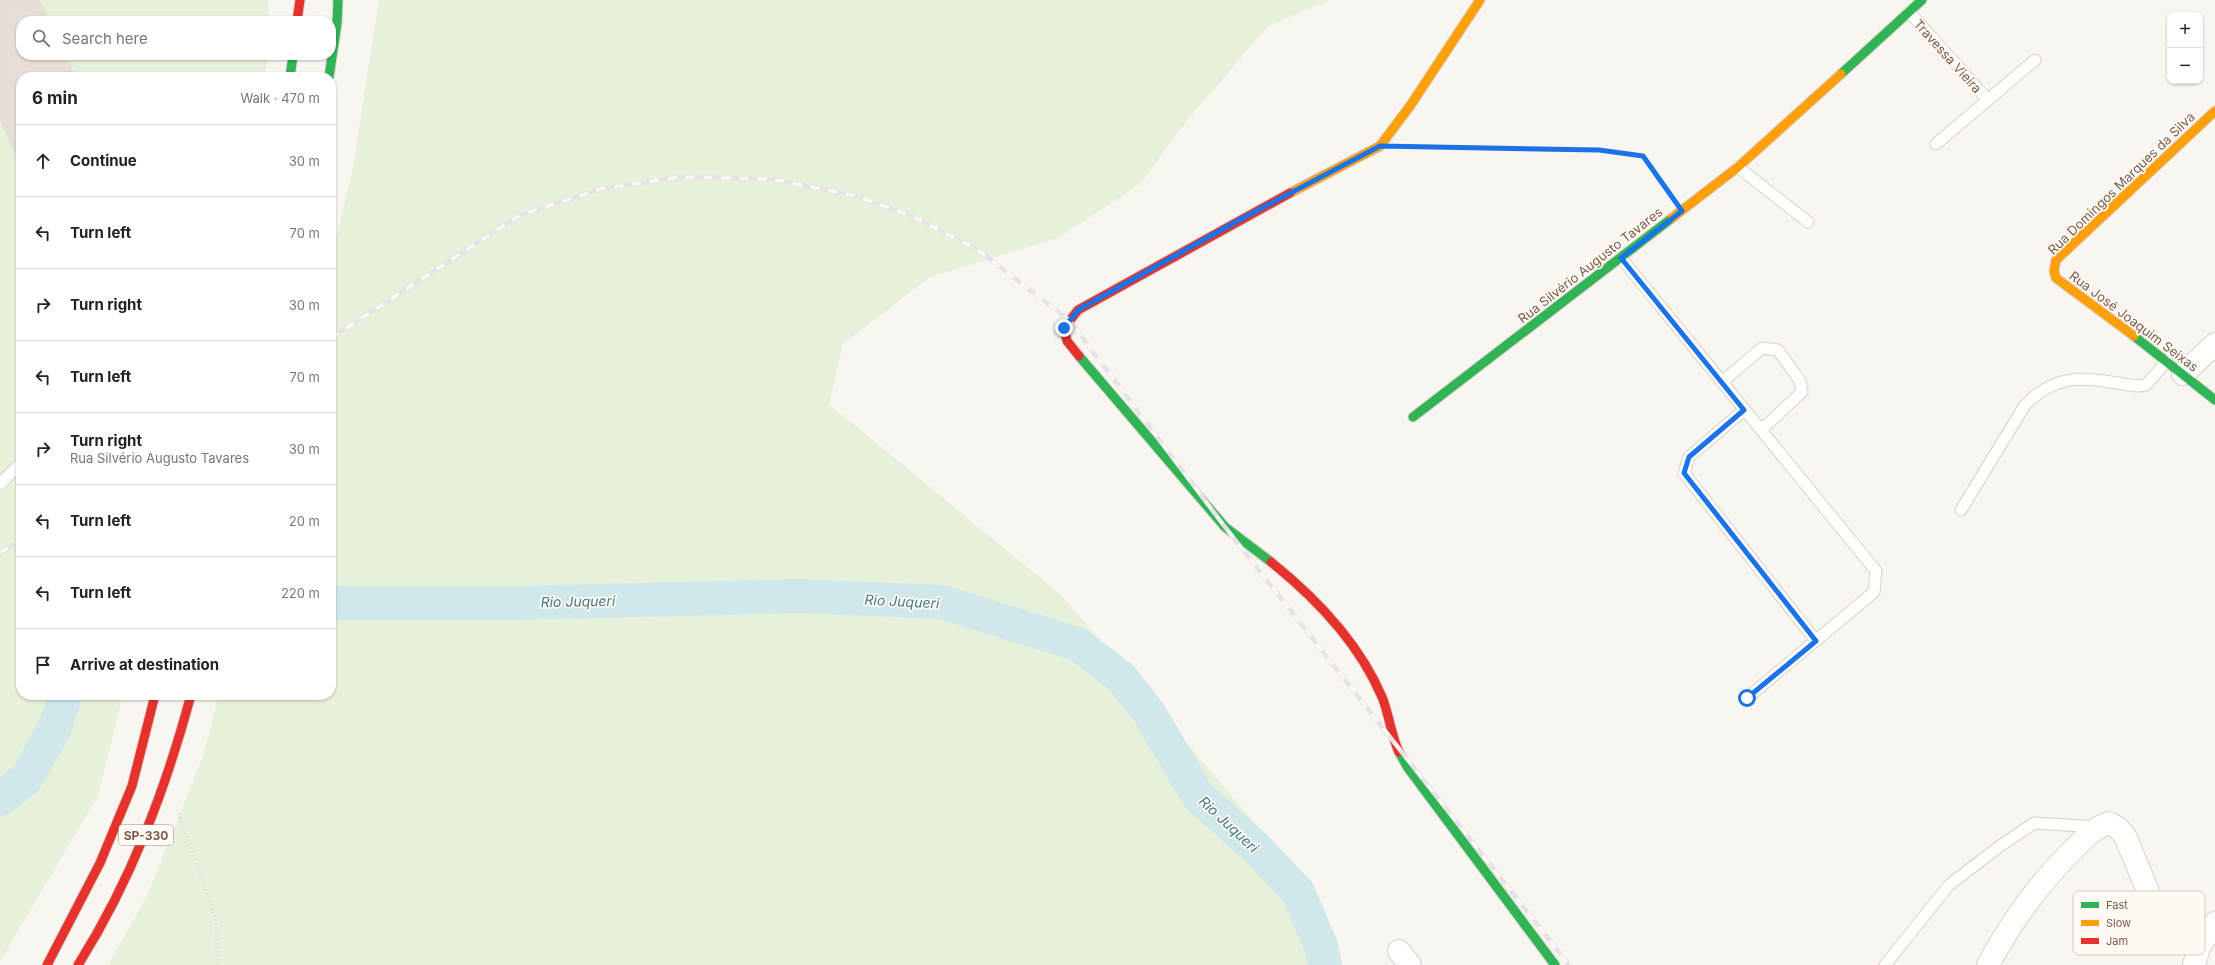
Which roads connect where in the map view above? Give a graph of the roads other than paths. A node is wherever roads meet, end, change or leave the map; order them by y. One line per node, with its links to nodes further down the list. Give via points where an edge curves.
1 (300, 0): 6 (main road)
2 (338, 0): 7 (main road)
3 (1480, 0): 40 (main road, via 1410,106 1380,146 1241,219 1078,310 1064,328 1067,341 1088,368 1225,527 1287,575 1340,628 1356,648 1382,697 1396,745 1408,768)
4 (1922, 0): 5 (main road, Rua Silvério Augusto Tavares)
5 (1909, 12): 13 (lane, Travessa Vieira); 16 (main road, Rua Silvério Augusto Tavares)
6 (298, 16)
7 (336, 31)
8 (292, 60): 11 (main road)
9 (332, 60): 12 (main road)
10 (2035, 60): 13 (lane, Travessa Vieira)
11 (291, 72)
12 (330, 72)
13 (1988, 100): 15 (lane, Travessa Vieira)
14 (2215, 111): 19 (main road, Rua Domingos Marques da Silva, via 2056,260)
15 (1936, 144)
16 (1738, 167): 17 (lane); 18 (main road, Rua Silvério Augusto Tavares)
17 (1808, 222)
18 (1621, 258): 22 (lane); 25 (main road, Rua Silvério Augusto Tavares)
19 (2056, 278): 21 (main road, Rua José Joaquim Seixas)
20 (2215, 344): 21 (street)
21 (2175, 368): 23 (main road, Rua José Joaquim Seixas); 29 (lane, via 2146,386 2080,378 2051,384 2025,405)
22 (1722, 382): 24 (lane); 26 (lane, via 1762,348 1778,350 1800,381 1802,392)
23 (2215, 400)
24 (1744, 410): 26 (lane); 30 (lane, via 1689,457 1684,473)
25 (1413, 417)
26 (1761, 430): 30 (lane, via 1876,571 1874,592)
27 (16, 468): 28 (lane)
28 (0, 484)
29 (1961, 510)
30 (1816, 641): 31 (lane)
31 (1747, 698)
32 (154, 700): 38 (main road, SP-330, via 132,786 100,863)
33 (189, 700): 39 (main road, SP-330, via 148,832 97,937)
34 (2098, 827): 35 (street, via 2109,823 2125,836); 41 (lane, via 2034,823 1949,886); 42 (street, via 2033,893 2006,932)
35 (2148, 891)
36 (2215, 923): 37 (street)
37 (2205, 940)
38 (47, 965)
39 (78, 965)
40 (1555, 965)
41 (1885, 965)
42 (1988, 965)

